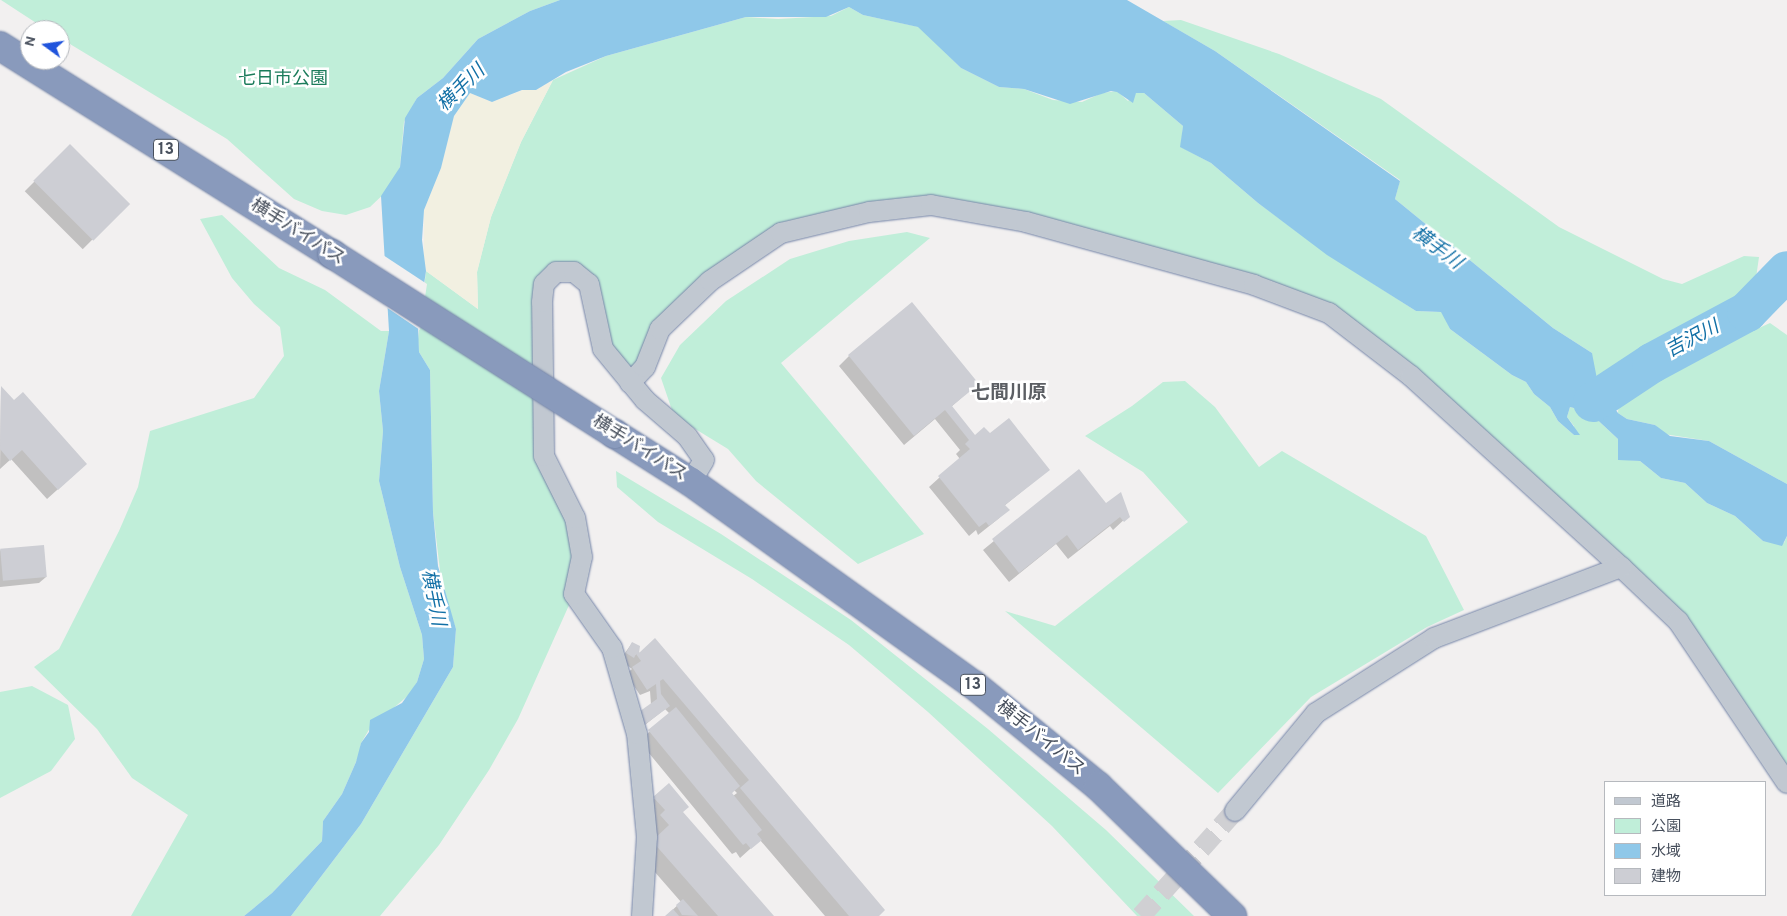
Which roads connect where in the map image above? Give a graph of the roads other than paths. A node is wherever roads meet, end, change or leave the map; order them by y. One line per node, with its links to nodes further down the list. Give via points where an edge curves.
1 (0, 46): 3 (highway, 横手バイパス / 13, bridge)
2 (630, 383): 3 (street, via 687,436 704,460); 4 (street, via 645,368 660,329 710,281 781,234 869,212 931,206 1026,222 1254,285 1329,313 1411,376); 7 (street, via 603,349 589,284 574,272 556,272 544,284 542,302 544,456 575,518 582,557 574,594 612,648 637,734 647,837)
3 (691, 482): 8 (highway, 横手バイパス / 13, via 981,691 1098,786)
4 (1621, 567): 5 (street, via 1678,621); 6 (street, via 1434,638 1316,713)
5 (1787, 783)
6 (1235, 811)
7 (642, 916)
8 (1232, 916)

